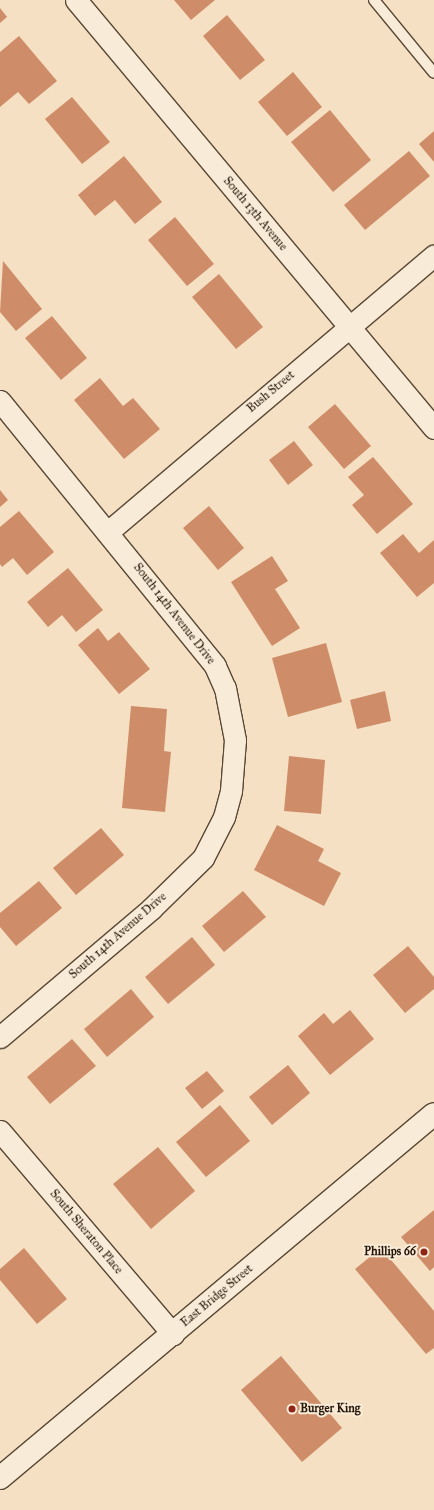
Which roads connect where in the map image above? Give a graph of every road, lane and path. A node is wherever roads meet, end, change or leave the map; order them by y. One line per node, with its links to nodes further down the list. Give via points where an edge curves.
1 (76, 0): 5 (street, South 13th Avenue)
2 (374, 0): 3 (lane)
3 (434, 72)
4 (434, 255): 5 (street, Bush Street)
5 (348, 326): 7 (street, South 13th Avenue); 8 (street, Bush Street)
6 (0, 401): 8 (street, South 14th Avenue Drive)
7 (434, 428)
8 (108, 531): 9 (street, South 14th Avenue Drive, via 215,666 225,688 235,740 231,791 215,836 188,875)
9 (0, 1037)
10 (434, 1114): 12 (main road, East Bridge Street)
11 (0, 1131): 12 (street, South Sheraton Place)
12 (173, 1334): 13 (main road, East Bridge Street)
13 (0, 1478)

